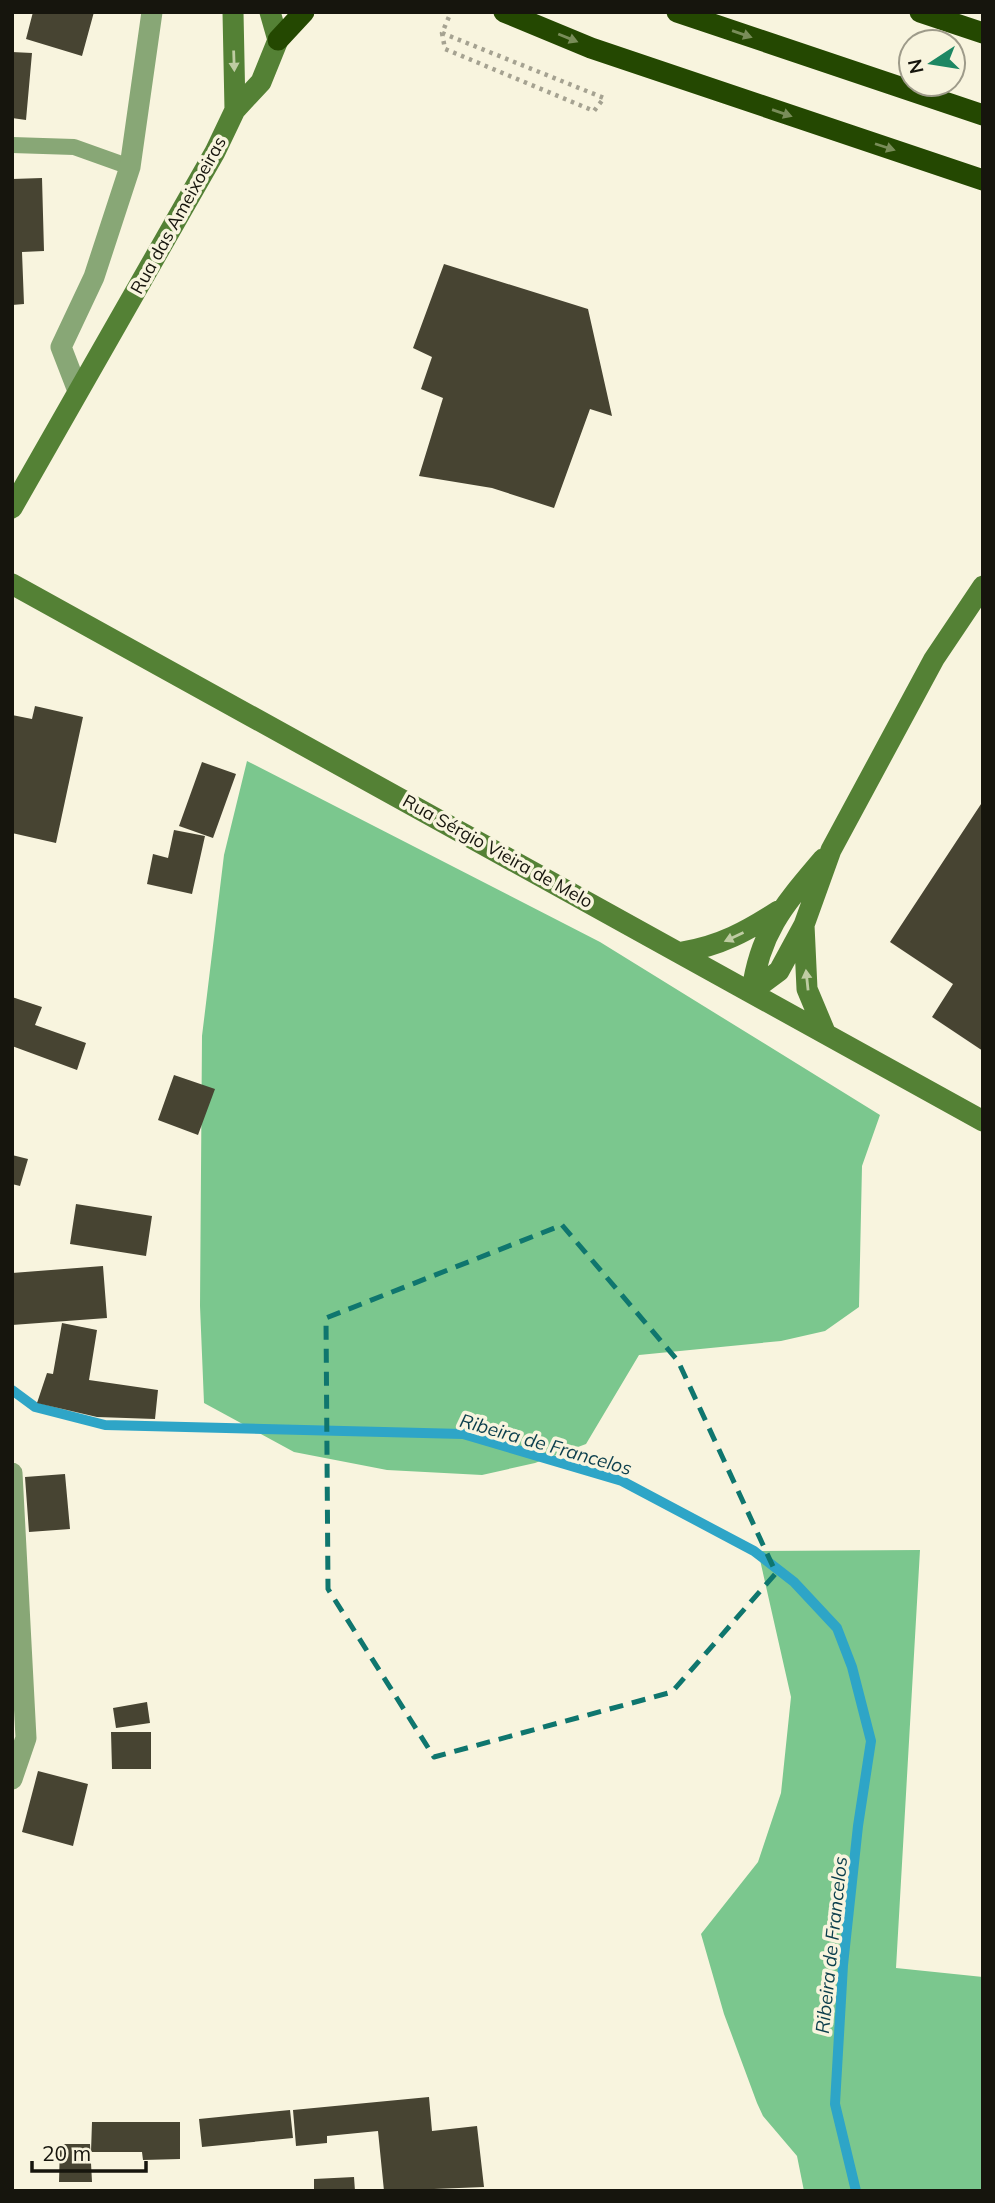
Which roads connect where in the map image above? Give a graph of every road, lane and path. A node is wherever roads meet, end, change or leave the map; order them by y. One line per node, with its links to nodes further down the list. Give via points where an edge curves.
1 (152, 12): 15 (street)
2 (233, 12): 12 (main road, one-way to 12)
3 (270, 12): 11 (main road)
4 (304, 12): 11 (highway)
5 (451, 12): 9 (path)
6 (504, 12): 16 (highway, one-way to 16, via 591,48)
7 (677, 12): 13 (highway, one-way to 13)
8 (920, 12): 10 (highway)
9 (442, 33): 9 (path, via 479,48 604,99 594,111 445,49)
10 (983, 33)
11 (278, 40): 12 (main road, Rua das Ameixoeiras, via 261,82)
12 (235, 110): 17 (main road, Rua das Ameixoeiras)
13 (983, 115)
14 (12, 145): 15 (lane, via 74,148)
15 (130, 167): 17 (street, via 94,277 61,347)
16 (983, 180)
17 (78, 391): 18 (main road, Rua das Ameixoeiras)
18 (12, 508)
19 (12, 584): 24 (main road, Rua Sérgio Vieira de Melo)
20 (983, 586): 21 (main road, via 934,659)
21 (831, 849): 22 (main road); 23 (main road)
22 (780, 909): 24 (main road, one-way to 24, via 737,937); 25 (main road, via 756,958)
23 (804, 925): 25 (main road, via 779,971); 26 (main road, one-way to 23, via 807,989)
24 (682, 952): 25 (main road, Rua Sérgio Vieira de Melo)
25 (752, 991): 26 (main road, Rua Sérgio Vieira de Melo)
26 (825, 1032): 27 (main road, Rua Sérgio Vieira de Melo)
27 (983, 1121)
28 (12, 1473): 29 (street, via 26,1738)
29 (12, 1779)

